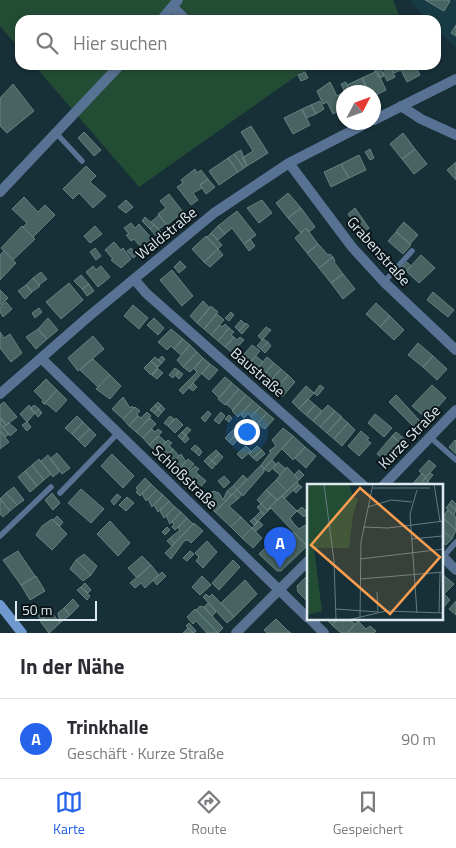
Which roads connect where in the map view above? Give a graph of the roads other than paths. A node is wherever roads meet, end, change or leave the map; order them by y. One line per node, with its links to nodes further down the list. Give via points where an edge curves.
1 (175, 4): 2 (street); 3 (street)
2 (165, 15)
3 (183, 15)
4 (115, 70): 9 (street)
5 (456, 79): 6 (street)
6 (401, 106): 7 (street); 10 (street)
7 (381, 116)
8 (353, 130): 12 (street, Waldstraße)
9 (57, 134): 11 (lane); 13 (street)
10 (456, 135)
11 (82, 161)
12 (289, 163): 15 (street, Waldstraße, via 214,213); 16 (street, Grabenstraße, via 352,247)
13 (0, 192)
14 (412, 251): 16 (lane)
15 (134, 279): 18 (street, Waldstraße); 24 (street, Baustraße)
16 (384, 282): 17 (street, Grabenstraße)
17 (456, 350)
18 (41, 358): 19 (street, Waldstraße); 21 (street, Schloßstraße)
19 (0, 394)
20 (456, 410): 22 (street, Kurze Straße)
21 (118, 433): 27 (lane); 34 (street, Schloßstraße)
22 (431, 438): 23 (lane); 25 (street, Kurze Straße)
23 (456, 460)
24 (362, 484)
25 (385, 484)
26 (52, 488): 28 (lane)
27 (60, 493)
28 (0, 536)
29 (456, 542): 30 (lane)
30 (444, 556)
31 (444, 558): 33 (street)
32 (307, 562): 34 (street)
33 (456, 570)
34 (280, 590): 36 (street, Schloßstraße); 39 (street)
35 (0, 605): 38 (main road)
36 (307, 617)
37 (310, 620): 40 (street, Schloßstraße)
38 (22, 633)
39 (236, 633)
40 (324, 633)

